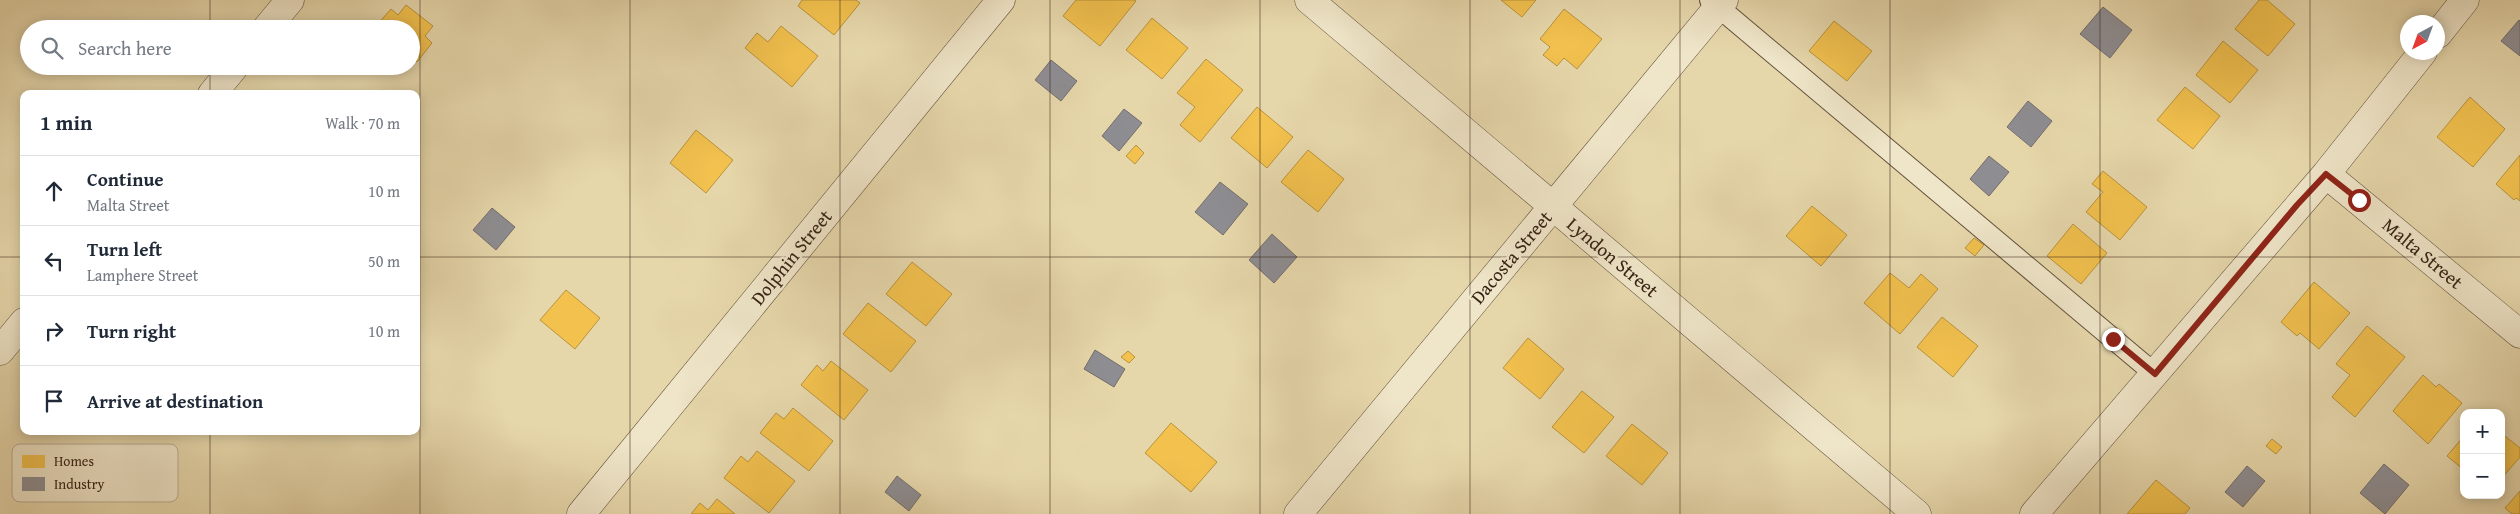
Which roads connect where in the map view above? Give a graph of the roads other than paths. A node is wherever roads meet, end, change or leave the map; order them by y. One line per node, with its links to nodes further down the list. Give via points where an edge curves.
1 (290, 0): 6 (street)
2 (1001, 0): 17 (street, Dolphin Street)
3 (1309, 0): 12 (street, Lyndon Street)
4 (2465, 0): 7 (street)
5 (1718, 2): 12 (street, Dacosta Street); 16 (lane)
6 (273, 20)
7 (2445, 25)
8 (2417, 60): 11 (street)
9 (228, 75): 10 (street)
10 (215, 90)
11 (2326, 174): 14 (street, Malta Street); 16 (street)
12 (1552, 207): 18 (street, Dacosta Street); 19 (street, Lyndon Street)
13 (20, 327): 15 (street)
14 (2520, 334)
15 (0, 350)
16 (2155, 374): 20 (street)
17 (581, 514)
18 (1298, 514)
19 (1917, 514)
20 (2034, 514)

